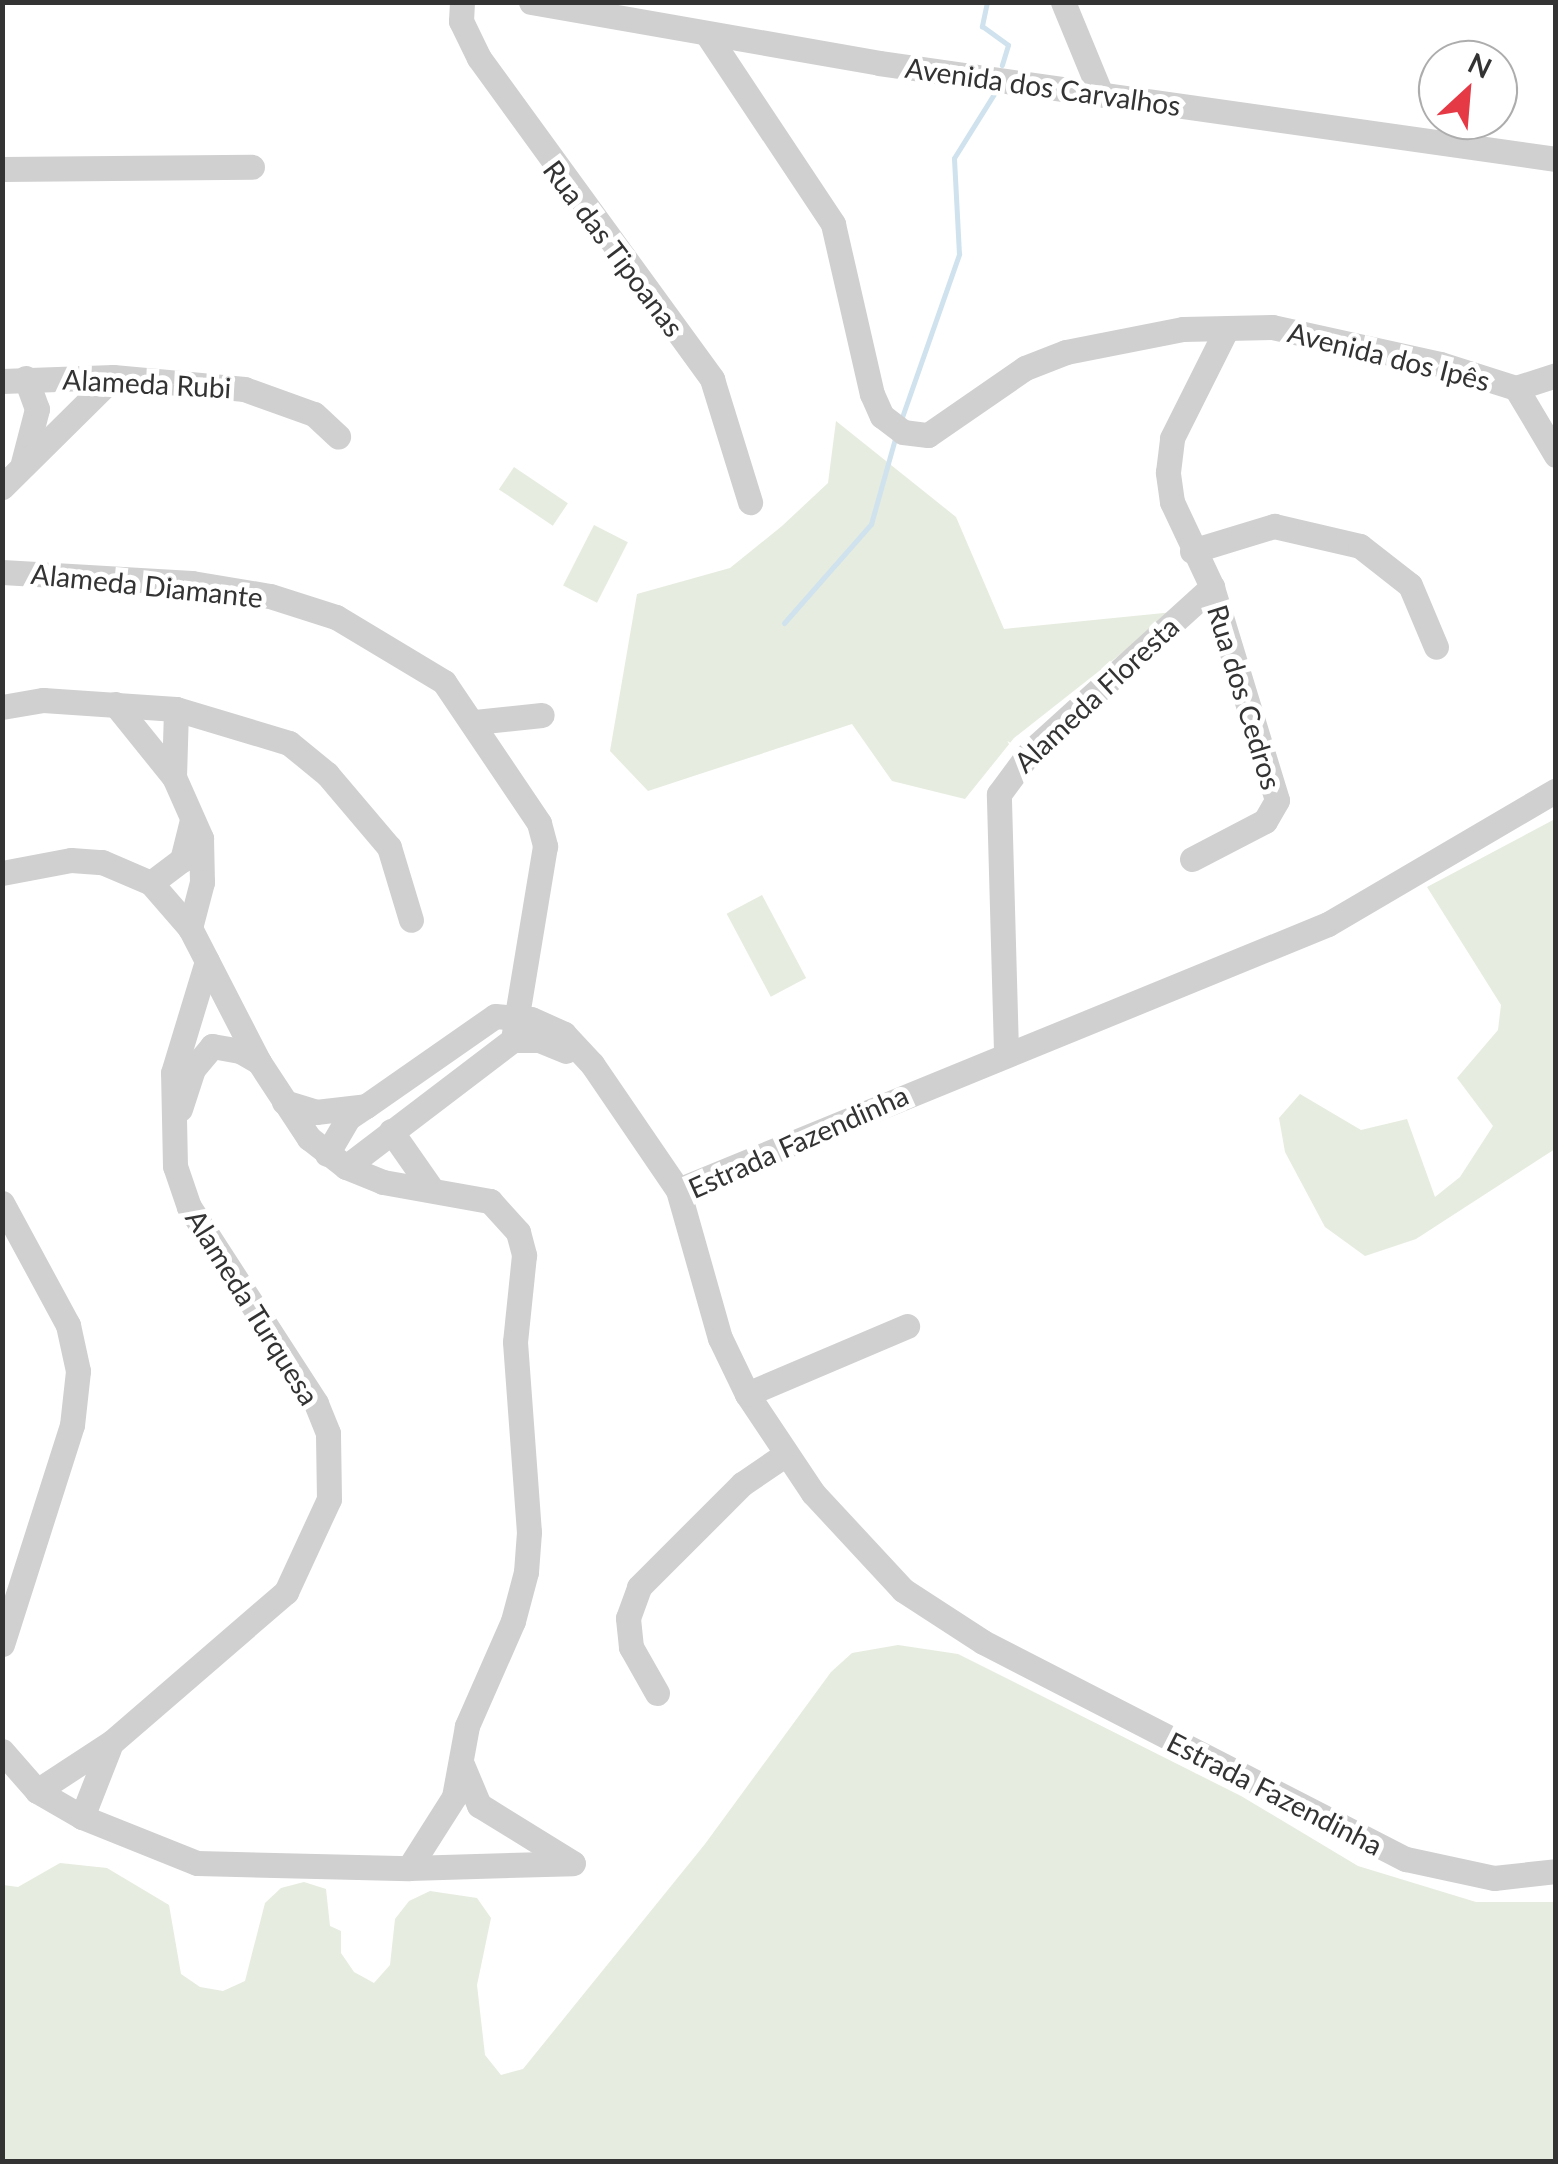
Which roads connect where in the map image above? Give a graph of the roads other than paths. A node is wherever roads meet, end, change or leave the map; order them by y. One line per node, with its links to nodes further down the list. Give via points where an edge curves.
1 (462, 2): 18 (street, Rua das Tipoanas, via 461,21 479,58 712,379)
2 (531, 2): 4 (street, Avenida dos Carvalhos)
3 (1062, 2): 5 (street)
4 (707, 34): 5 (street, Avenida dos Carvalhos); 9 (street, Avenida dos Ipês, via 833,224 872,394 882,416 902,432 928,436 1025,368 1066,352 1127,337)
5 (1100, 94): 6 (street, Avenida dos Carvalhos)
6 (1556, 159)
7 (252, 167): 8 (street)
8 (2, 169)
9 (1227, 328): 13 (street, Avenida dos Ipês, via 1272,326); 19 (street, Rua dos Cedros, via 1172,438 1172,502)
10 (1556, 376): 13 (street)
11 (113, 377): 12 (street, Alameda Rubi); 14 (street, Alameda Rubi, via 282,398); 16 (street)
12 (14, 380): 16 (street, via 37,409)
13 (1516, 388): 15 (street)
14 (338, 436)
15 (1556, 455)
16 (24, 463): 17 (street)
17 (2, 487)
18 (750, 502)
19 (1192, 552): 21 (street, Rua dos Cedros); 22 (street, via 1274,526 1360,546 1410,585)
20 (2, 572): 27 (street, Alameda Diamante, via 270,596 336,618 429,673)
21 (1212, 587): 31 (street, Rua dos Cedros, via 1277,800 1265,821); 39 (street, Alameda Floresta, via 1030,752 999,794)
22 (1436, 647)
23 (115, 704): 24 (street, via 43,700); 25 (street); 28 (street)
24 (2, 707)
25 (176, 709): 28 (street); 34 (street, via 290,743 327,774 389,847)
26 (542, 715): 27 (street)
27 (475, 722): 38 (street, Alameda Diamante, via 539,823 545,846)
28 (174, 777): 30 (street)
29 (1556, 790): 39 (street, Estrada Fazendinha, via 1328,924)
30 (194, 816): 33 (street, via 182,860); 35 (street, via 204,857)
31 (1192, 859)
32 (2, 873): 33 (street, via 72,860 102,862)
33 (152, 883): 35 (street)
34 (411, 920)
35 (190, 928): 36 (street)
36 (207, 960): 41 (street); 46 (street, Alameda Turquesa, via 173,1073)
37 (470, 1028): 38 (street); 40 (street); 42 (street)
38 (514, 1028): 40 (street); 49 (street, via 564,1034)
39 (1006, 1051): 49 (street, Estrada Fazendinha)
40 (488, 1056): 45 (street)
41 (259, 1062): 43 (street); 46 (street, via 227,1047 202,1054)
42 (391, 1091): 44 (street); 45 (street)
43 (284, 1102): 44 (street, via 316,1112); 47 (street)
44 (366, 1106): 47 (street, via 348,1118)
45 (399, 1124): 47 (street); 48 (street)
46 (173, 1143): 56 (street, Alameda Turquesa, via 189,1207 316,1403 328,1433 329,1499 286,1592)
47 (337, 1161): 48 (street, via 383,1182)
48 (430, 1187): 58 (street, via 466,1193 506,1212 524,1254 516,1342 530,1532 526,1572 513,1621 467,1726)
49 (678, 1190): 52 (street, Estrada Fazendinha, via 720,1338)
50 (2, 1203): 54 (street, via 68,1325 78,1371 72,1424)
51 (907, 1326): 52 (street)
52 (747, 1394): 53 (street, Estrada Fazendinha)
53 (786, 1454): 55 (street, via 742,1484 639,1587 628,1618 631,1646); 62 (street, Estrada Fazendinha, via 854,1541 903,1590 983,1642 1406,1859 1494,1878)
54 (2, 1644)
55 (657, 1693)
56 (112, 1742): 59 (street, Alameda Turquesa); 60 (street, Alameda Turquesa, via 94,1772)
57 (2, 1751): 59 (street)
58 (461, 1762): 61 (street, via 446,1816); 61 (street, via 479,1805 573,1863)
59 (37, 1791): 60 (street)
60 (82, 1817): 61 (street, via 197,1863)
61 (408, 1868)
62 (1556, 1871)

